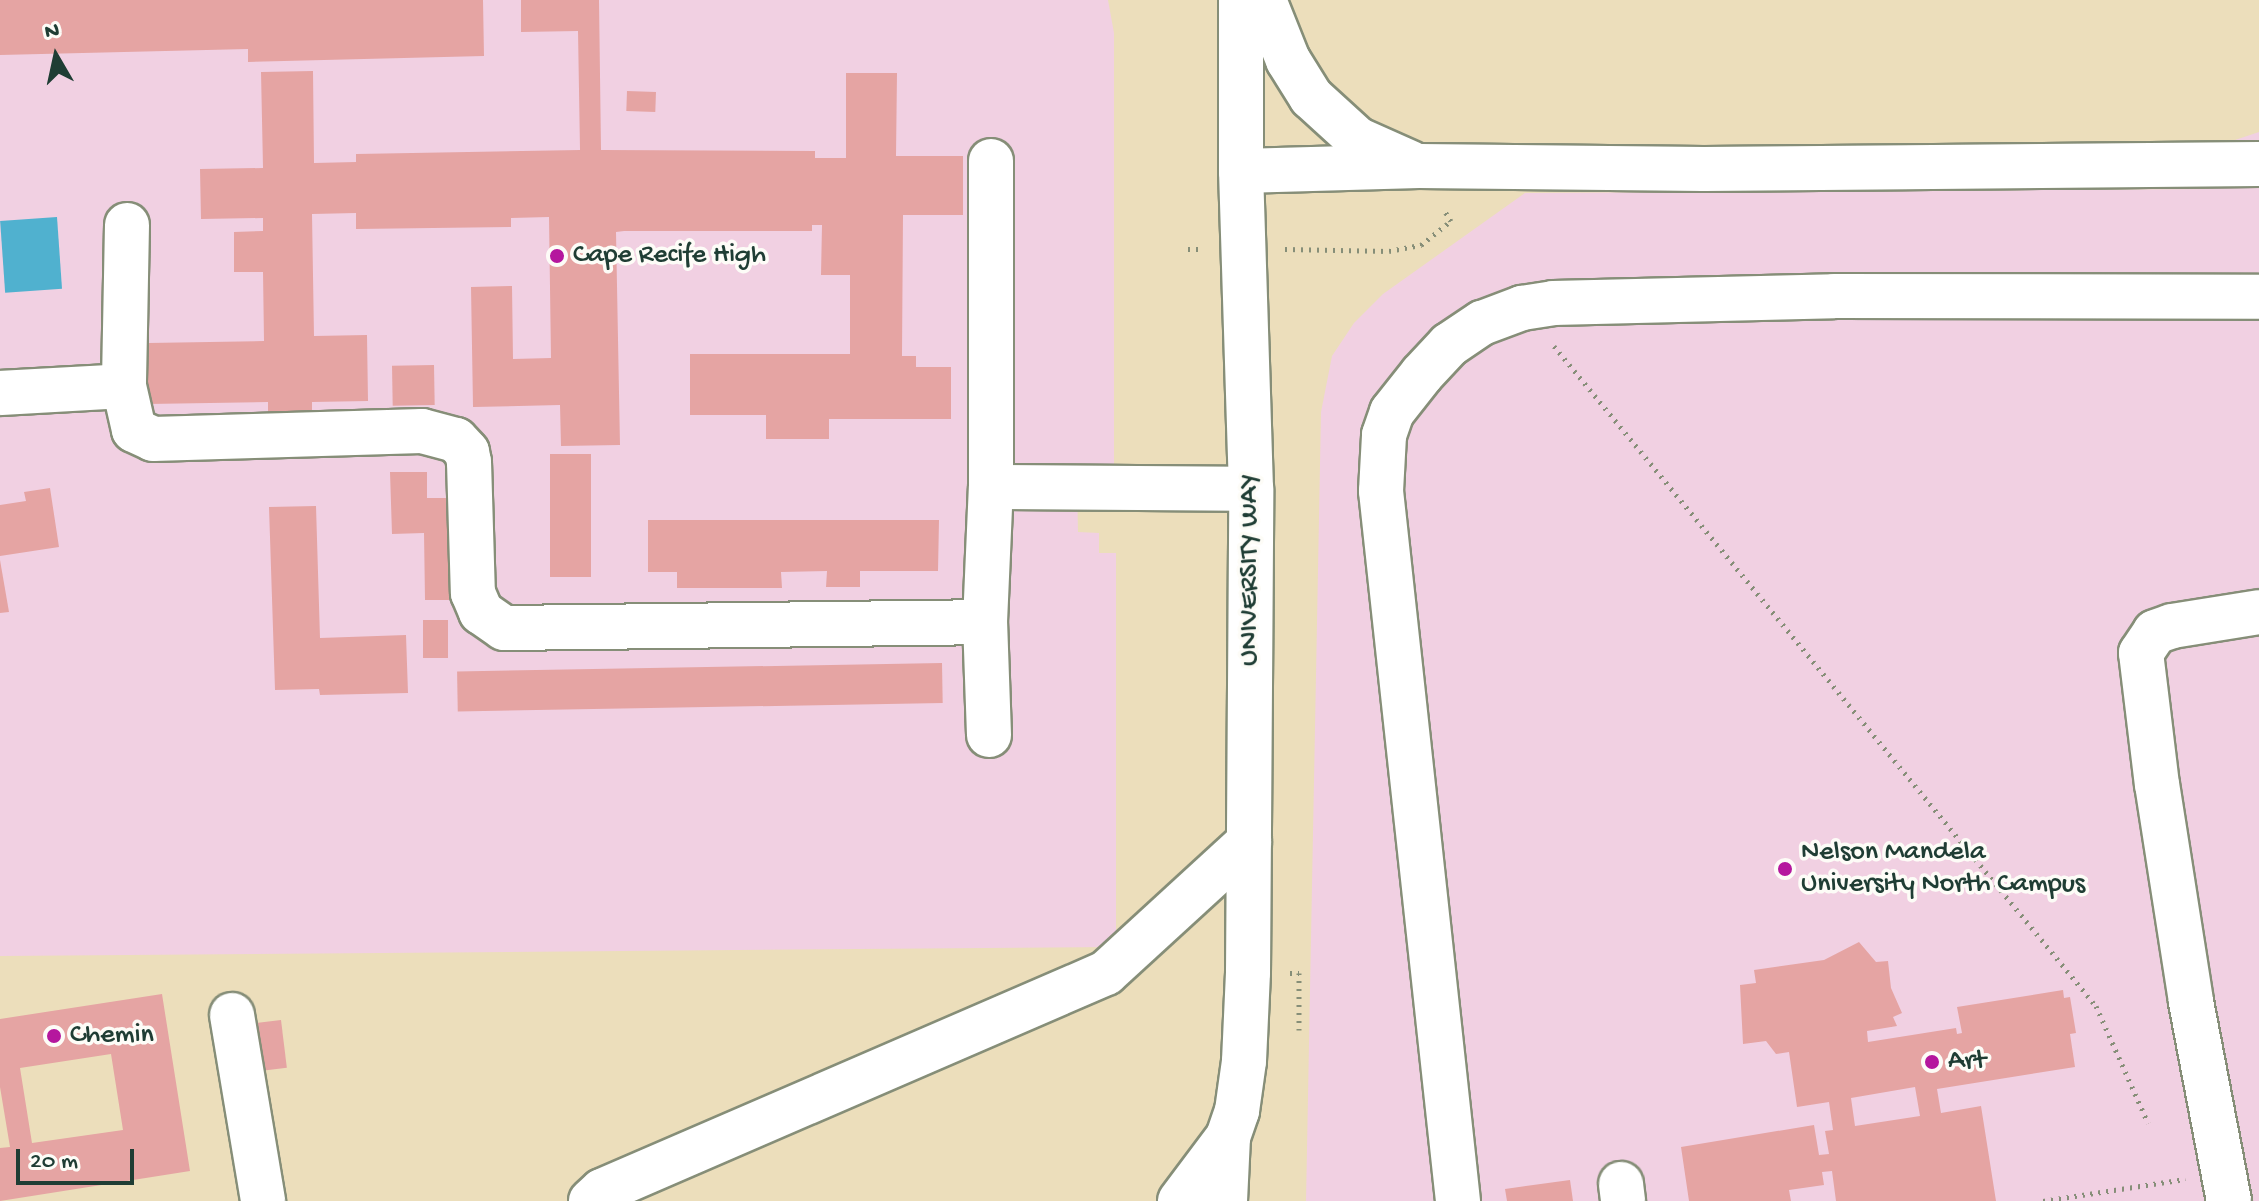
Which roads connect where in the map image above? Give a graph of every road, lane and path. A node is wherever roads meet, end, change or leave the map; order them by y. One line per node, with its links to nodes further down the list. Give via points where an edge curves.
1 (1241, 0): 6 (street, UNIVERSITY WAY)
2 (1264, 0): 5 (street, via 1288,60 1311,97 1357,139)
3 (991, 161): 14 (street)
4 (2259, 164): 5 (street)
5 (1419, 166): 6 (street); 9 (path, via 1451,221 1421,245 1389,251)
6 (1241, 171): 9 (street, UNIVERSITY WAY)
7 (127, 225): 12 (street)
8 (1188, 249): 9 (path)
9 (1243, 250): 15 (street, UNIVERSITY WAY)
10 (2259, 297): 11 (street, via 1834,296)
11 (1522, 308): 21 (path, via 2096,1006); 28 (street, via 1482,323 1440,355 1392,412 1381,456 1382,528)
12 (124, 386): 13 (street); 17 (street, via 134,430 146,439 422,431 456,440 469,462 473,593 481,612 504,628)
13 (0, 393)
14 (991, 487): 15 (street); 17 (street)
15 (1251, 489): 19 (street, UNIVERSITY WAY)
16 (2259, 612): 23 (street, via 2172,626 2155,632 2141,653 2186,970)
17 (985, 622): 18 (street)
18 (989, 735)
19 (1249, 842): 22 (street, UNIVERSITY WAY, via 1246,1035 1237,1111); 25 (street, via 1106,973 602,1191)
20 (232, 1015): 24 (street)
21 (2148, 1123)
22 (1228, 1137): 26 (street, UNIVERSITY WAY); 27 (street, UNIVERSITY WAY)
23 (2226, 1187): 29 (path)
24 (263, 1201)
25 (591, 1201)
26 (1180, 1201)
27 (1225, 1201)
28 (1458, 1201)
29 (2043, 1201)

